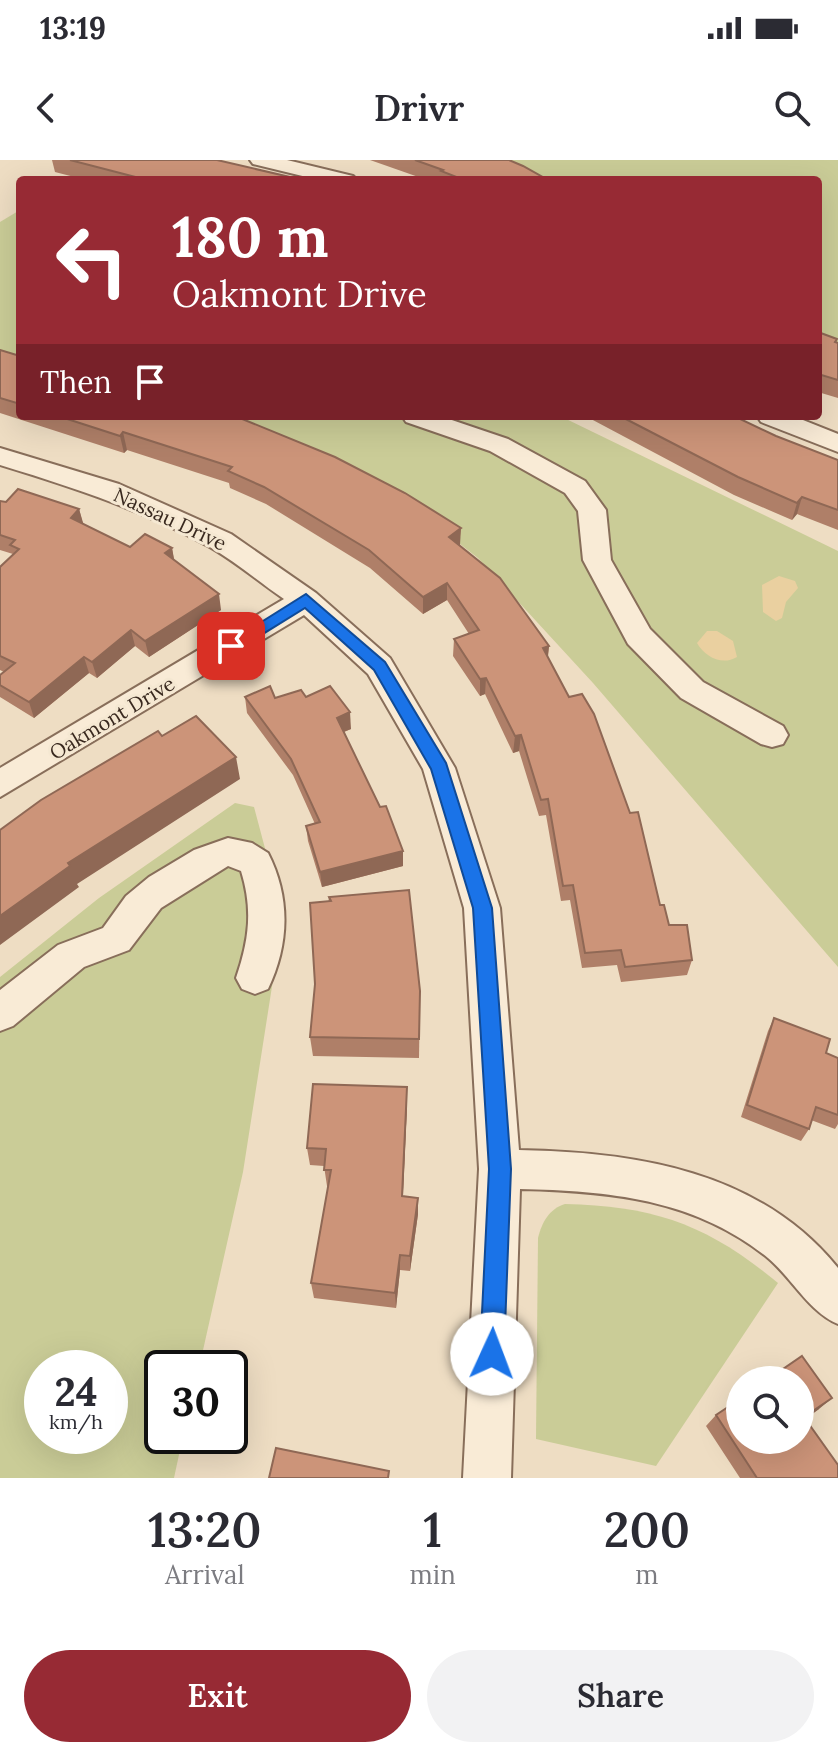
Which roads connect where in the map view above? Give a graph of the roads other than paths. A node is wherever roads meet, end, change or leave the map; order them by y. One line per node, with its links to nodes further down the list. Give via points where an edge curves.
1 (268, 171): 2 (street)
2 (311, 176)
3 (422, 420): 8 (street, via 499,445 575,487 592,510 597,560 639,636 692,690)
4 (780, 420): 5 (street)
5 (838, 444)
6 (0, 456): 7 (street, Nassau Drive, via 109,490 173,517 221,541)
7 (306, 600): 9 (street, Oakmont Drive); 12 (street, Nassau Drive, via 379,666 439,768 482,908)
8 (772, 735)
9 (0, 784)
10 (255, 978): 11 (street, via 269,936 270,912 256,863 228,852 167,884 132,913 118,937 73,954)
11 (0, 1014)
12 (500, 1169): 13 (street, via 603,1171 652,1178 701,1194 798,1255); 14 (street, Nassau Drive)
13 (838, 1302)
14 (487, 1478)

